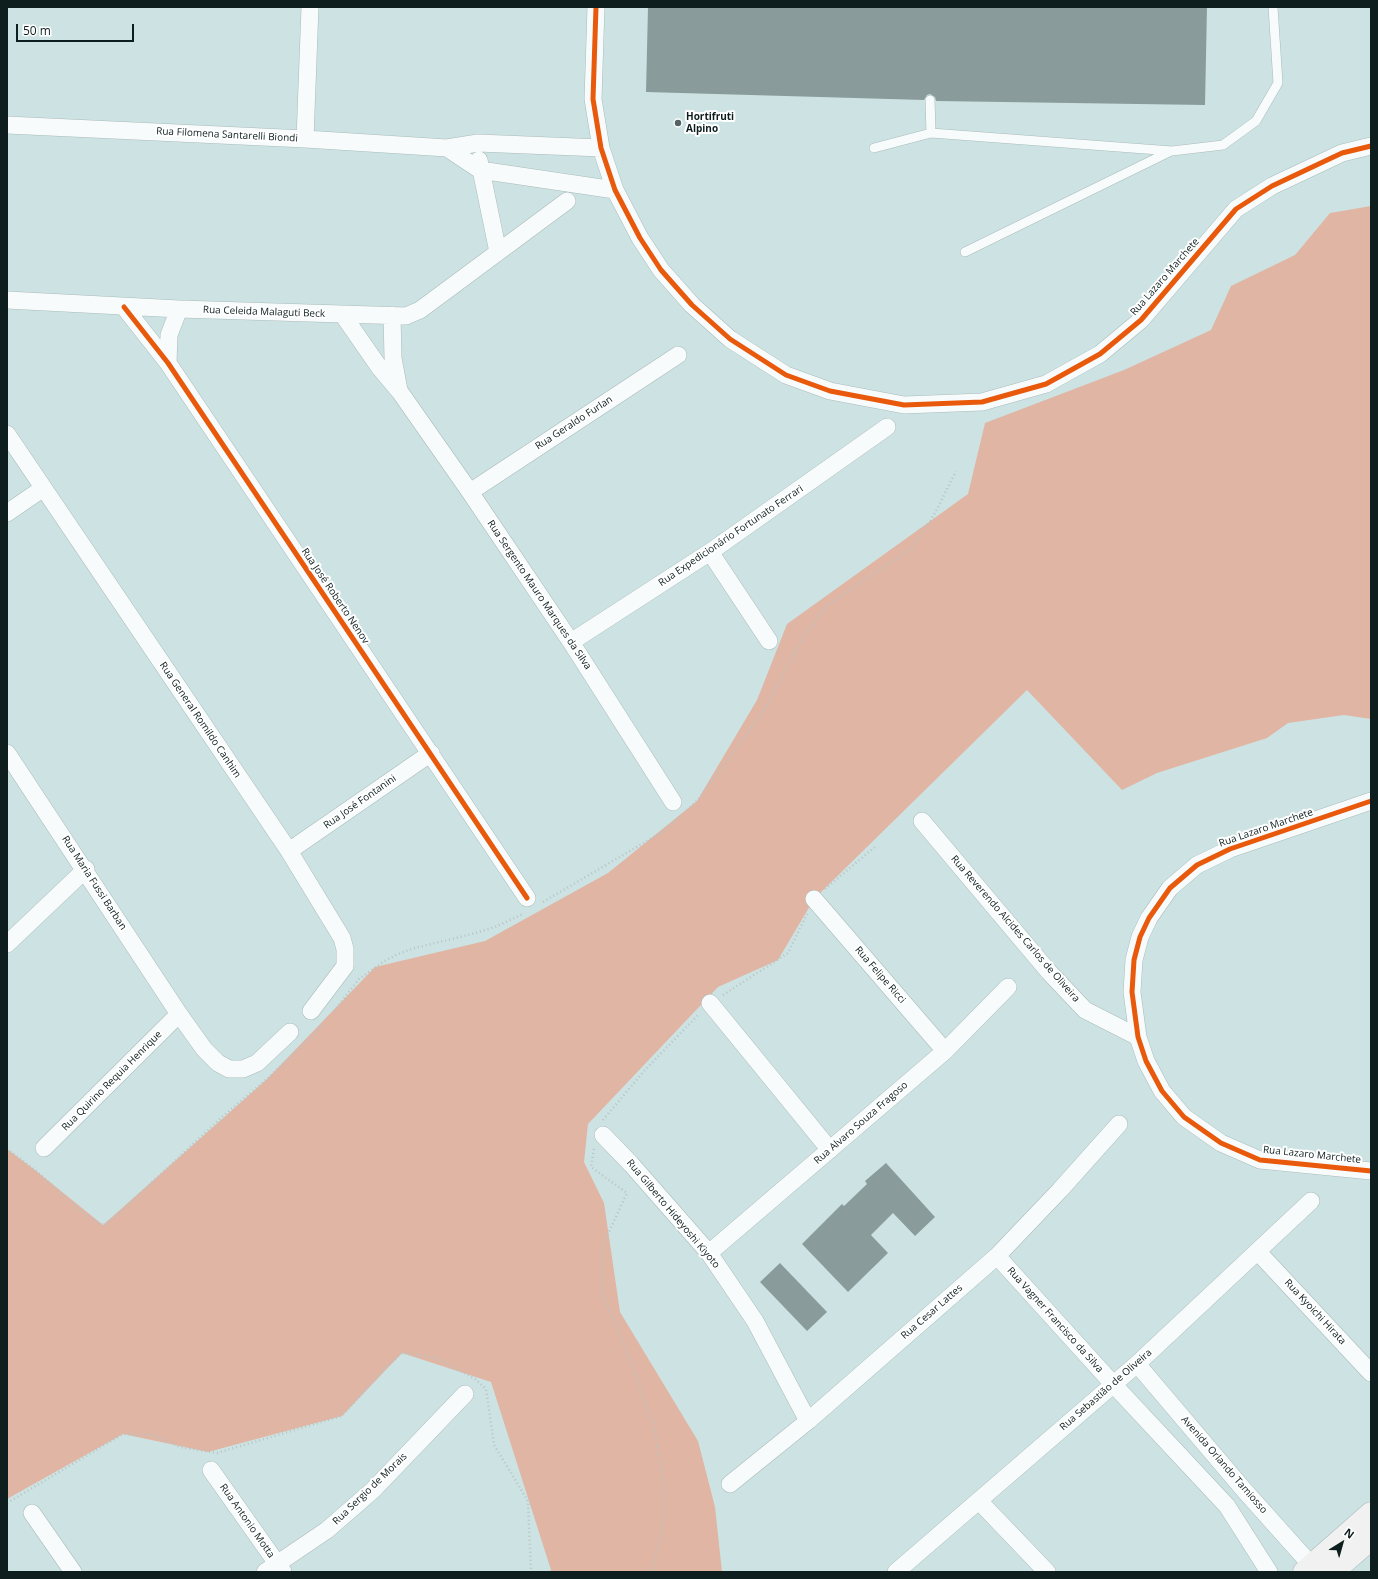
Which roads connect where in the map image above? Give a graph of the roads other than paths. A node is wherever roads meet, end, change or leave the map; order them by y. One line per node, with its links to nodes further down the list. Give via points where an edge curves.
1 (310, 7): 7 (street)
2 (596, 7): 11 (street, Rua Lazaro Marchete, via 593,99)
3 (1273, 7): 13 (lane, via 1278,83 1256,121 1223,145)
4 (930, 100): 6 (lane)
5 (7, 125): 7 (street, Rua Filomena Santarelli Biondi)
6 (931, 133): 12 (lane); 13 (lane)
7 (305, 139): 10 (street, Rua Filomena Santarelli Biondi)
8 (478, 143): 10 (street, Rua Filomena Santarelli Biondi); 11 (street, Rua Filomena Santarelli Biondi); 14 (street)
9 (1371, 146): 15 (street, Rua Lazaro Marchete, via 1342,153 1272,186 1236,208 1141,320 1100,354 1046,384 982,402 904,404 830,391 786,375 730,339 692,305 660,270)
10 (447, 148): 14 (street)
11 (601, 148): 15 (street, Rua Lazaro Marchete)
12 (874, 148)
13 (1172, 151): 18 (lane)
14 (480, 170): 15 (street); 17 (street)
15 (615, 190)
16 (567, 201): 17 (street, Rua Celeida Malaguti Beck)
17 (498, 252): 23 (street, Rua Celeida Malaguti Beck, via 420,310 406,316)
18 (965, 252)
19 (8, 300): 20 (street, Rua Celeida Malaguti Beck)
20 (124, 307): 21 (street, Rua Celeida Malaguti Beck); 25 (street, Rua José Roberto Nenov)
21 (179, 309): 22 (street, Rua Celeida Malaguti Beck); 25 (street, via 169,335)
22 (344, 314): 23 (street, Rua Celeida Malaguti Beck); 26 (street, Rua Sergento Mauro Marques da Silva, via 379,367)
23 (392, 315): 26 (street, Rua Sergento Mauro Marques da Silva, via 393,358)
24 (678, 355): 30 (street, Rua Geraldo Furlan)
25 (168, 363): 36 (street, Rua José Roberto Nenov)
26 (400, 392): 30 (street, Rua Sergento Mauro Marques da Silva)
27 (887, 427): 32 (street, Rua Expedicionário Fortunato Ferrari)
28 (7, 434): 29 (street, Rua General Romildo Canhim)
29 (42, 488): 31 (street); 40 (street, Rua General Romildo Canhim)
30 (470, 492): 34 (street, Rua Sergento Mauro Marques da Silva)
31 (7, 513)
32 (710, 552): 33 (street); 34 (street, Rua Expedicionário Fortunato Ferrari)
33 (769, 641)
34 (571, 642): 38 (street, Rua Sergento Mauro Marques da Silva)
35 (7, 753): 41 (street, Rua Maria Fussi Barban)
36 (431, 754): 40 (street, Rua José Fontanini); 43 (street, Rua José Roberto Nenov)
37 (1371, 801): 50 (street, Rua Lazaro Marchete, via 1230,849 1197,864 1170,888 1149,918 1140,937 1134,960 1132,992)
38 (680, 810)
39 (922, 821): 50 (street, Rua Reverendo Alcides Carlos de Oliveira, via 1044,966 1085,1010)
40 (289, 851): 47 (street, Rua General Romildo Canhim, via 329,915 345,949 345,966)
41 (86, 869): 44 (street); 48 (street, Rua Maria Fussi Barban)
42 (814, 899): 51 (street, Rua Felipe Ricci)
43 (531, 905)
44 (7, 944)
45 (1008, 987): 51 (street, Rua Alvaro Souza Fragoso)
46 (710, 1002): 55 (street)
47 (311, 1011)
48 (179, 1014): 49 (street, via 204,1049 218,1063 229,1069 243,1069 257,1063); 54 (street, Rua Quirino Requia Henrique)
49 (290, 1032)
50 (1138, 1037): 56 (street, Rua Lazaro Marchete, via 1146,1061 1162,1091 1184,1116 1221,1143 1260,1160)
51 (945, 1051): 55 (street, Rua Alvaro Souza Fragoso)
52 (1119, 1124): 60 (street, Rua Cesar Lattes)
53 (599, 1135): 59 (street, Rua Gilberto Hideyoshi Kiyoto, via 631,1164)
54 (44, 1148)
55 (830, 1150): 59 (street, Rua Alvaro Souza Fragoso)
56 (1371, 1171)
57 (1311, 1201): 58 (street, Rua Sebastião de Oliveira)
58 (1258, 1252): 61 (street, Rua Sebastião de Oliveira); 62 (street, Rua Kyoichi Hirata)
59 (709, 1253): 65 (street, Rua Gilberto Hideyoshi Kiyoto, via 755,1321)
60 (997, 1256): 63 (street, Rua Vagner Francisco da Silva); 65 (street, Rua Cesar Lattes)
61 (1137, 1364): 63 (street, Rua Sebastião de Oliveira); 73 (street, Avenida Orlando Tamiosso)
62 (1371, 1373)
63 (1113, 1384): 68 (street, Rua Sebastião de Oliveira); 77 (street, via 1227,1506)
64 (465, 1394): 72 (street, Rua Sergio de Morais, via 373,1490 327,1530)
65 (808, 1421): 67 (street, Rua Cesar Lattes)
66 (211, 1470): 72 (street, Rua Antonio Motta)
67 (730, 1484)
68 (979, 1501): 75 (street, Rua Sebastião de Oliveira); 76 (street)
69 (32, 1513): 74 (street)
70 (1371, 1513): 73 (main road)
71 (1371, 1540): 78 (main road)
72 (275, 1569)
73 (1308, 1569)
74 (72, 1572)
75 (896, 1572)
76 (1047, 1572)
77 (1269, 1572)
78 (1333, 1572)

